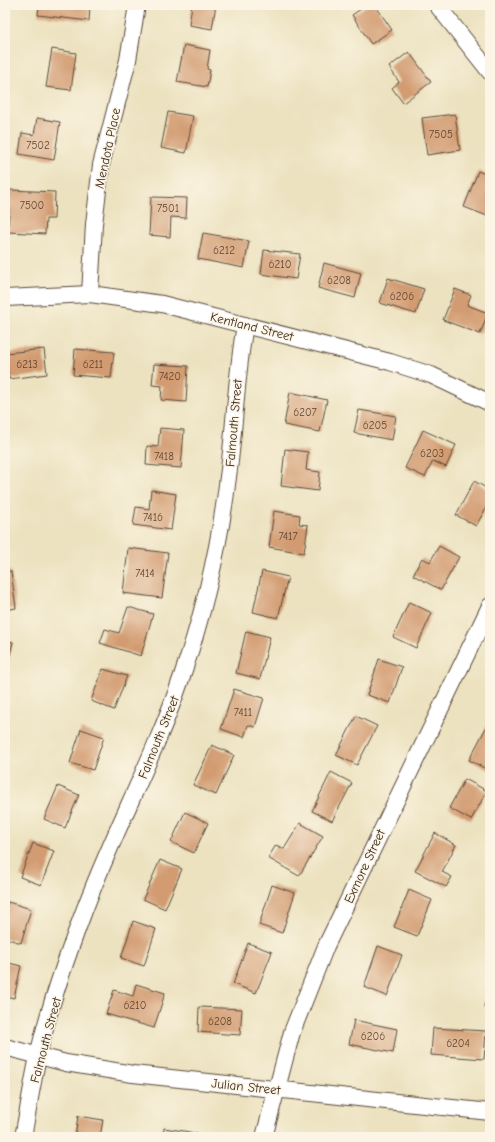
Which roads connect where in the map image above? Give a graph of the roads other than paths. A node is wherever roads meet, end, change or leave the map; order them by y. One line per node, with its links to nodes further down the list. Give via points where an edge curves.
1 (137, 5): 4 (street, Mendota Place, via 128,60 101,165)
2 (437, 5): 3 (street)
3 (490, 72)
4 (90, 294): 5 (street, Kentland Street); 6 (street, Kentland Street, via 162,304)
5 (5, 298)
6 (245, 325): 7 (street, Kentland Street, via 431,375); 10 (street, Falmouth Street, via 239,357 228,479 216,549 199,620 160,737 105,858 81,919)
7 (490, 403)
8 (490, 606): 11 (street, Exmore Street, via 326,946 292,1032)
9 (5, 1047): 10 (street, Julian Street)
10 (38, 1056): 11 (street, Julian Street, via 133,1074); 13 (street, Falmouth Street)
11 (276, 1089): 12 (street, Julian Street); 14 (street, Exmore Street)
12 (490, 1112)
13 (23, 1137)
14 (264, 1137)

